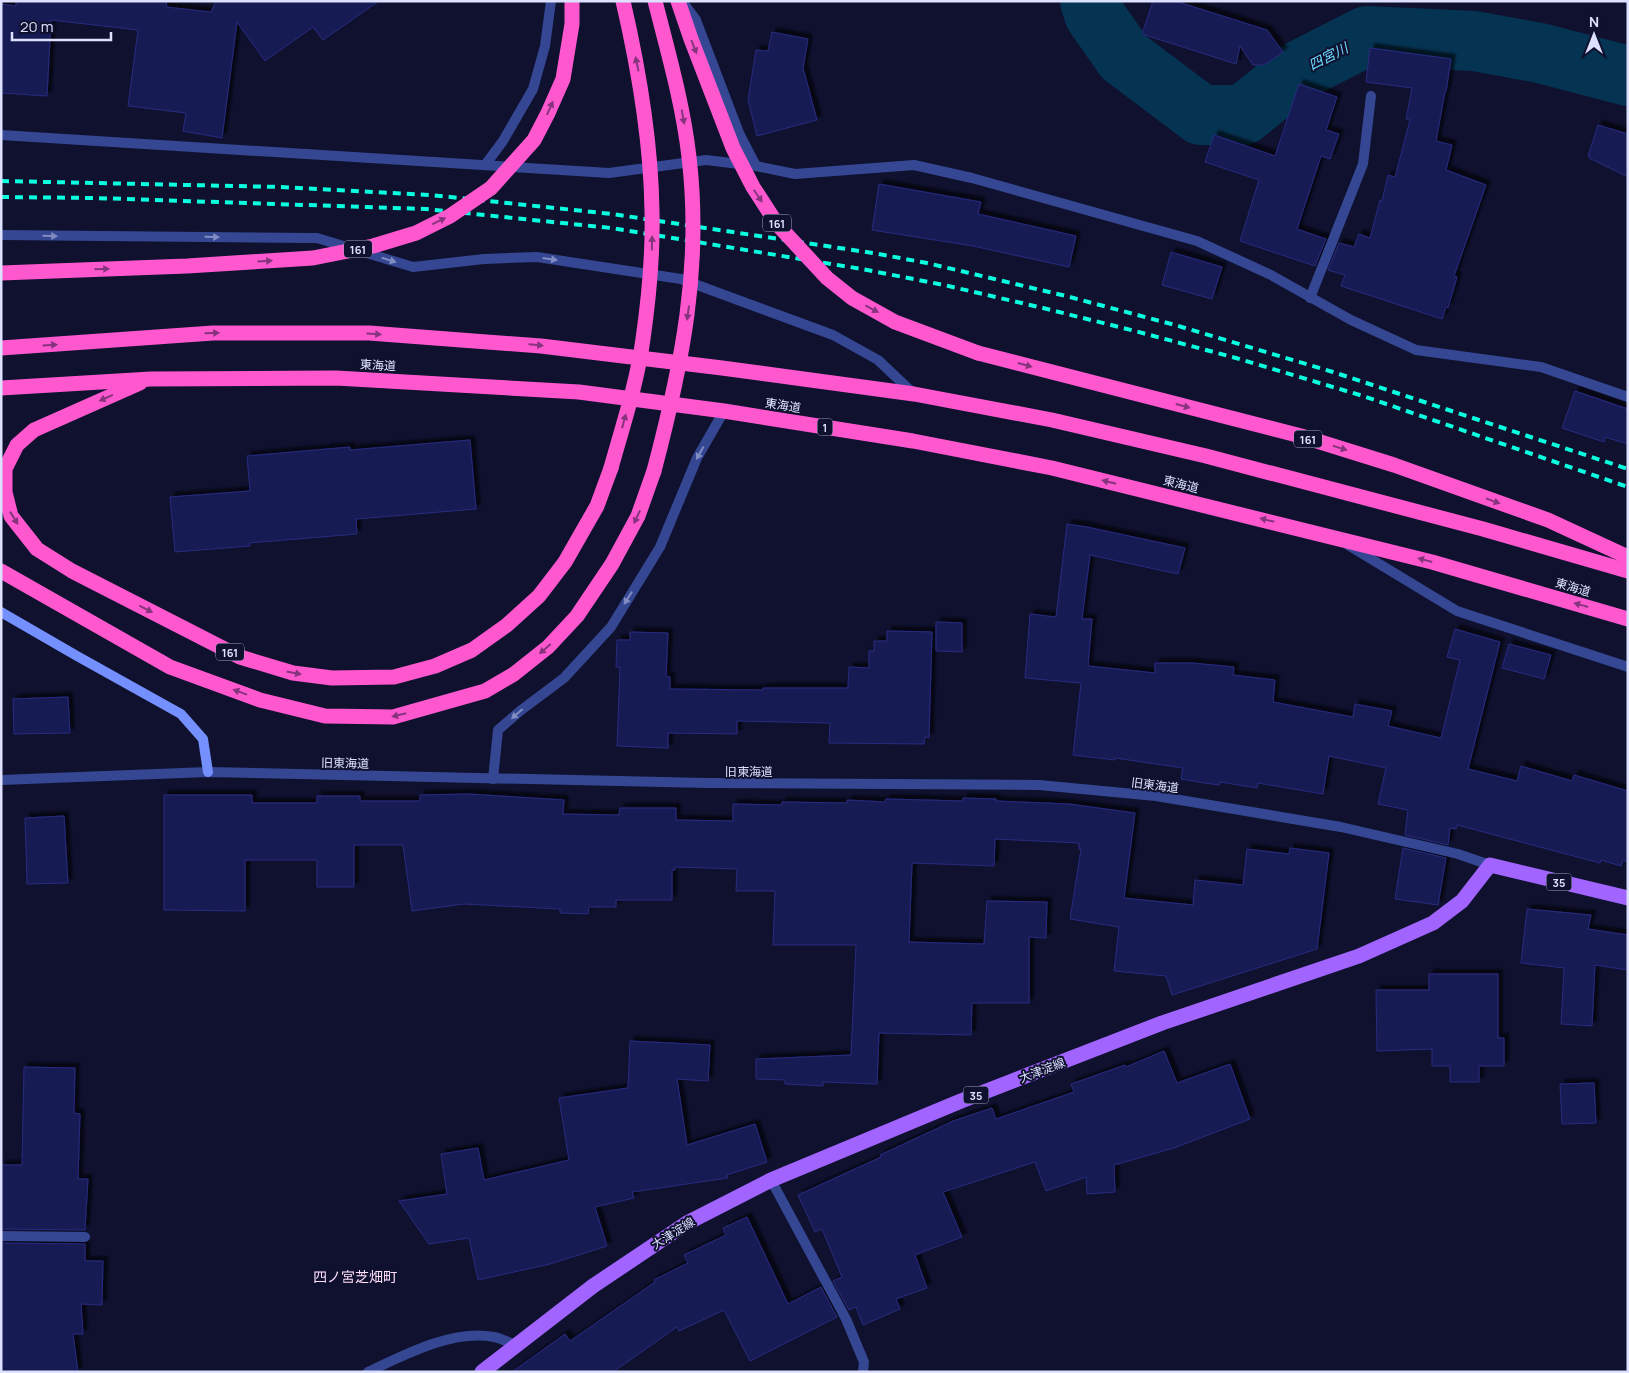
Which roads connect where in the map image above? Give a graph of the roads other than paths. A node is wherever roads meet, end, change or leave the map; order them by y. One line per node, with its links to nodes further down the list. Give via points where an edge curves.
1 (551, 1): 9 (street, via 545,46 533,88)
2 (572, 1): 12 (highway, 161, one-way to 2, bridge, via 312,258 373,246 416,232 450,216 491,188 534,140 563,79 572,24)
3 (623, 1): 15 (highway, 161, one-way to 3, bridge, via 34,430 17,445 4,469 5,492 11,516 37,549 240,657 293,673 332,678 394,677 435,666 472,650 508,625 539,596 565,562 598,506 633,391 643,340 652,248 651,184 639,73)
4 (655, 1): 23 (highway, one-way to 23, bridge, via 681,107 693,200 691,291 678,373 654,471 638,516 612,564 577,616 548,647 485,692 394,717 325,716 260,700 170,667)
5 (678, 1): 21 (highway, 161, one-way to 21, bridge, via 733,148 753,188 778,224 827,278 852,298 895,322 978,353 1301,436 1394,465 1548,520)
6 (682, 1): 10 (street, via 696,20 739,133)
7 (1371, 96): 13 (street, via 1363,164)
8 (1, 135): 9 (street)
9 (485, 166): 10 (street, via 609,173 706,160)
10 (756, 166): 13 (street, via 795,174 914,166 972,178 1197,241 1271,275)
11 (1, 235): 17 (street, one-way to 17, via 317,238 413,267 537,257 681,279 833,335 878,360)
12 (1, 273)
13 (1310, 298): 18 (street, via 1416,350 1541,367)
14 (1, 348): 17 (highway, one-way to 17, via 214,333 369,333 541,346)
15 (151, 379): 16 (highway, 東海道 / 1); 19 (highway, 東海道 / 1, via 336,378 466,385 579,392)
16 (1, 388)
17 (914, 394): 22 (highway, via 1052,420 1206,456)
18 (1628, 397)
19 (724, 411): 20 (highway, 東海道 / 1, one-way to 19, via 1052,468 913,441); 28 (street, one-way to 28, via 697,458 660,548 611,627 564,678 498,730)
20 (1333, 536): 25 (highway, 東海道 / 1, one-way to 20); 26 (street, via 1457,611)
21 (1628, 557)
22 (1628, 570)
23 (1, 572)
24 (1, 612): 27 (street, via 181,714 203,739)
25 (1628, 619)
26 (1628, 667)
27 (208, 772): 28 (street, 旧東海道); 29 (street, 旧東海道)
28 (493, 779): 30 (street, 旧東海道, via 1039,785 1156,796 1342,827 1458,854)
29 (1, 780)
30 (1490, 865): 31 (main road, 35); 32 (main road, 大津淀線 / 35, via 1462,901 1433,923 1359,956 1162,1023)
31 (1628, 898)
32 (771, 1180): 35 (main road, 大津淀線 / 35, via 687,1223 593,1286); 38 (street, via 846,1319 864,1362)
33 (1, 1236): 34 (street)
34 (86, 1237)
35 (516, 1346): 36 (street, via 494,1337 463,1337 428,1345); 37 (main road, 大津淀線 / 35)
36 (368, 1372)
37 (482, 1372)
38 (862, 1372)

